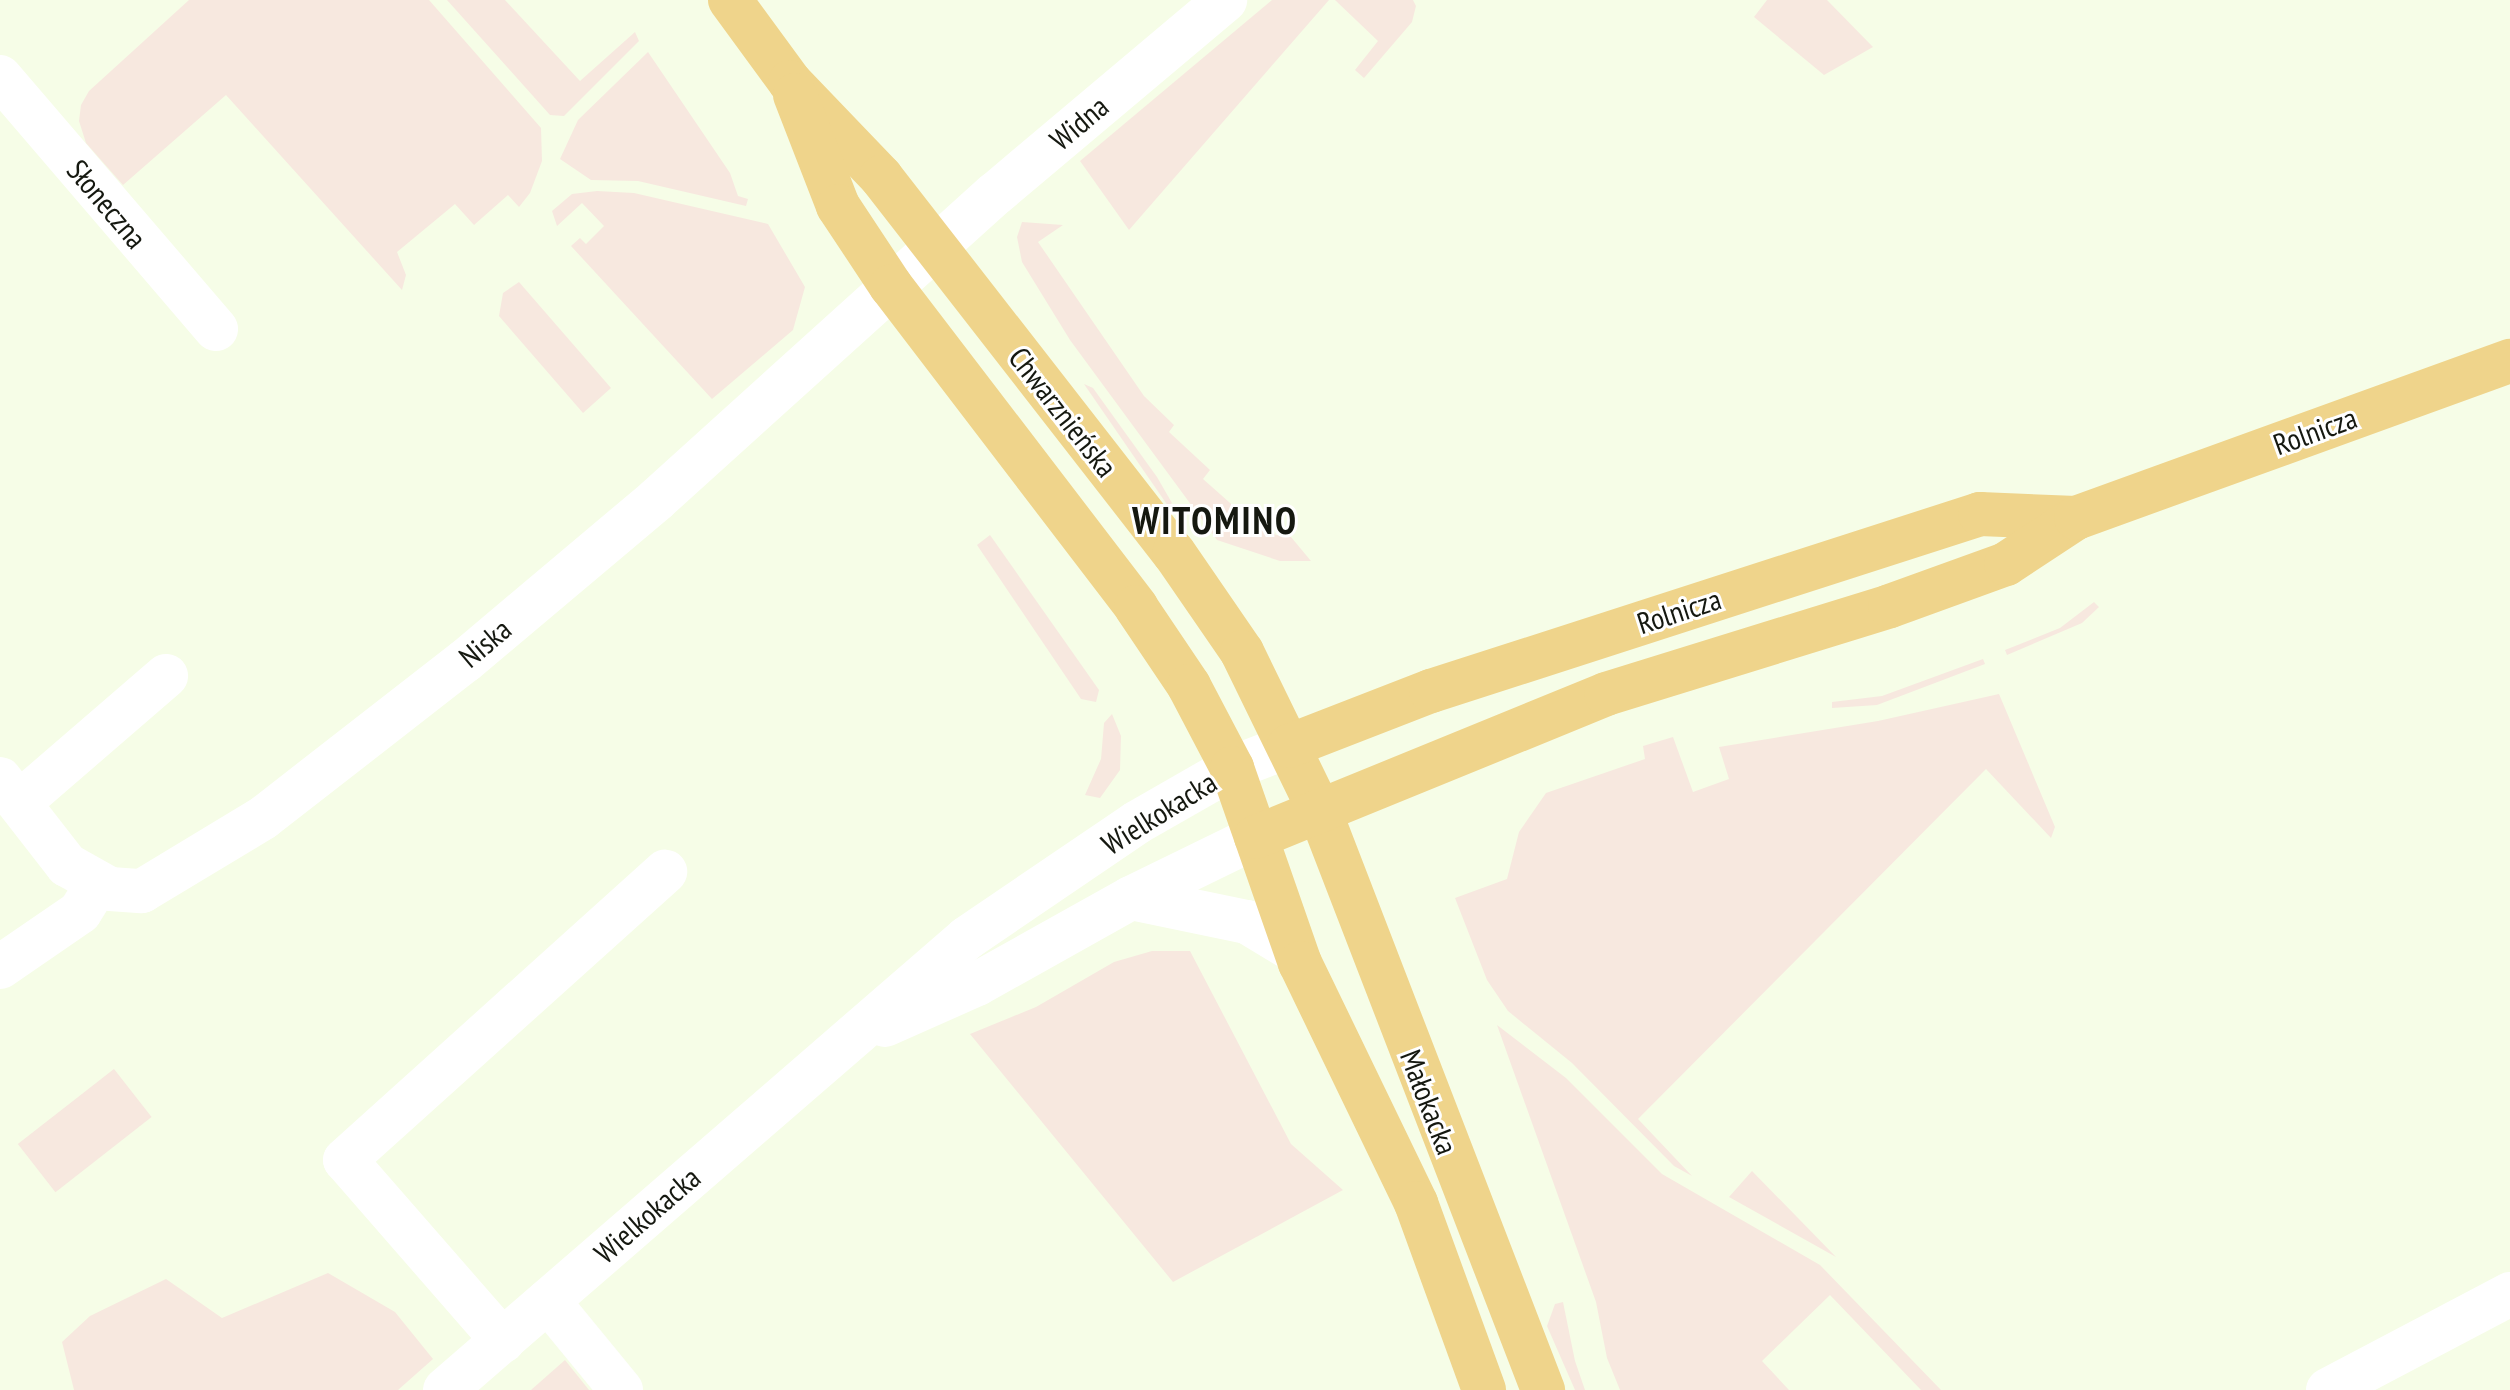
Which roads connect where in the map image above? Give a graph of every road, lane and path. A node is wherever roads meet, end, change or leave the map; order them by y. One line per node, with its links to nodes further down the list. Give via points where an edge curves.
1 (730, 0): 4 (main road, Chwarznieńska)
2 (1225, 0): 5 (street, Widna)
3 (0, 77): 7 (street, Słoneczna)
4 (790, 82): 5 (main road, Chwarznieńska, via 881,177); 6 (main road, Chwarznieńska, via 838,206)
5 (935, 248): 6 (street, Niska); 11 (main road, Chwarznieńska, via 1174,553 1242,652)
6 (891, 286): 12 (main road, Chwarznieńska, via 1136,607 1189,686); 17 (street, Niska, via 822,355 656,500 465,661 275,809 142,891)
7 (216, 329)
8 (2510, 361): 9 (main road, Rolnicza)
9 (2076, 518): 11 (main road, Rolnicza, via 1980,514 1431,691); 14 (main road, Rolnicza, via 2006,564 1890,606 1606,694)
10 (166, 676): 13 (street)
11 (1289, 746): 12 (street, Wielkokacka); 14 (main road, Chwarznieńska)
12 (1232, 768): 15 (main road, Chwarznieńska); 21 (street, Wielkokacka, via 1136,823 967,938)
13 (10, 790): 17 (street, via 67,865)
14 (1320, 812): 15 (main road, Wielkokacka); 28 (main road, Małokacka)
15 (1256, 837): 18 (street, Wielkokacka); 19 (main road, Małokacka)
16 (665, 872): 24 (street, via 345,1160)
17 (97, 885): 20 (street, via 80,912)
18 (1131, 898): 19 (street, via 1247,922); 21 (street, Wielkokacka, via 977,984)
19 (1295, 951): 27 (main road, Małokacka, via 1416,1203)
20 (0, 967)
21 (850, 1042): 23 (street, Wielkokacka)
22 (2510, 1294): 29 (street)
23 (548, 1301): 24 (street, Wielkokacka); 26 (street)
24 (503, 1341): 25 (street, Wielkokacka)
25 (445, 1390)
26 (621, 1390)
27 (1484, 1390)
28 (1543, 1390)
29 (2328, 1390)

